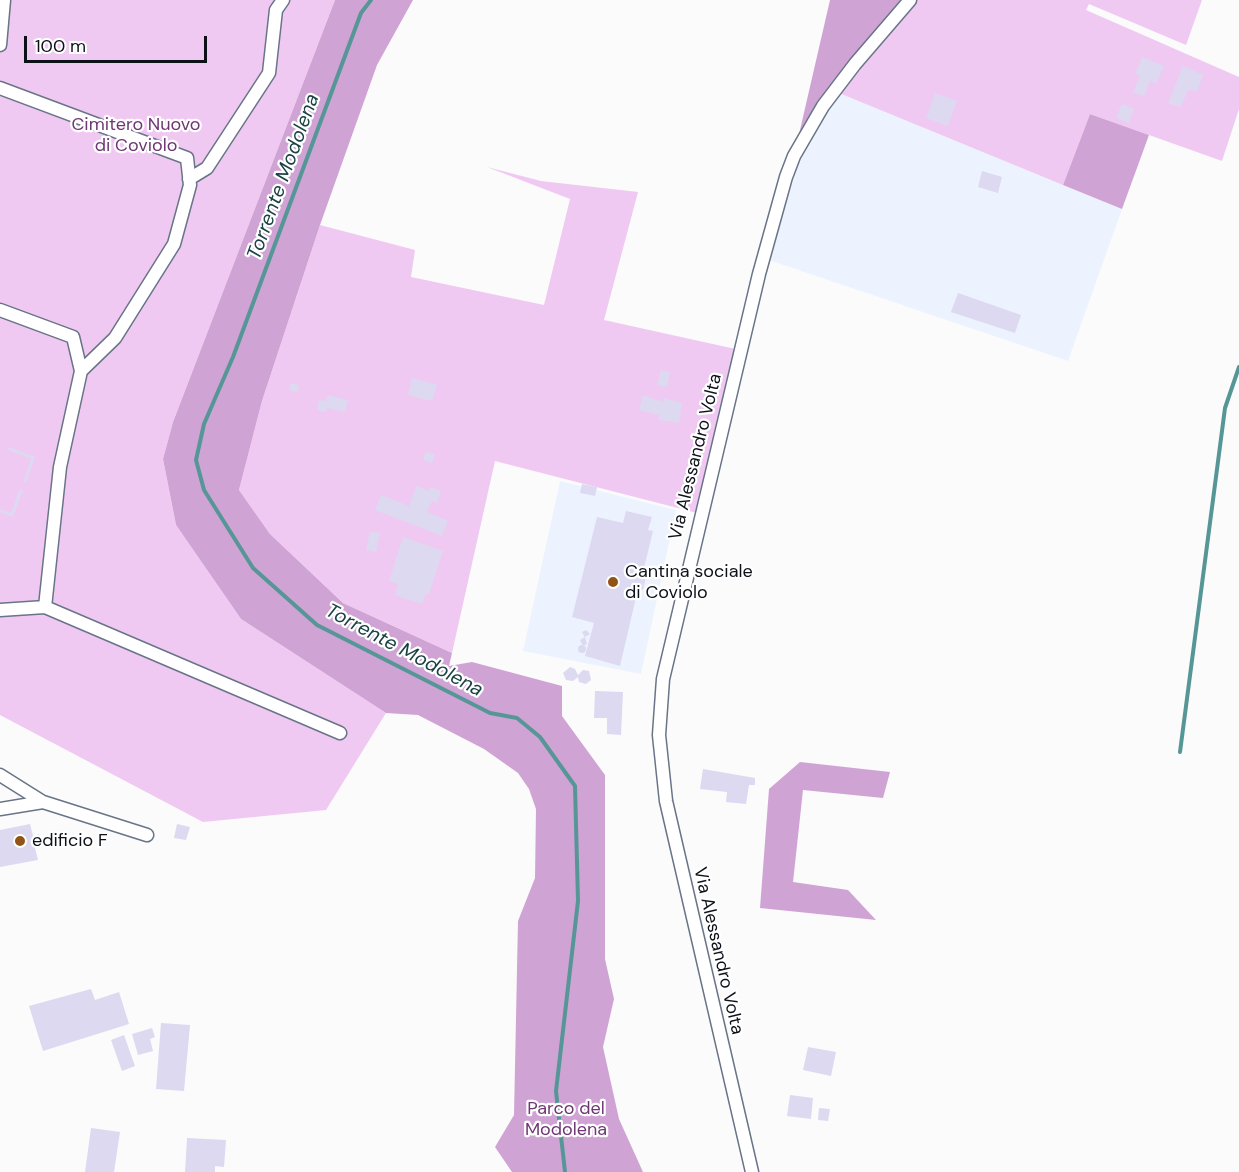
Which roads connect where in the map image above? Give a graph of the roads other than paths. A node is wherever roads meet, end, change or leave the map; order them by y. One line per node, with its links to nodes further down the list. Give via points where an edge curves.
1 (4, 0): 4 (street)
2 (283, 0): 6 (street, via 276,10 269,73 207,168)
3 (910, 0): 16 (street, Via Alessandro Volta, via 829,97 786,177 740,350 663,679 659,735 668,810)
4 (0, 45)
5 (0, 88): 6 (street, via 187,158)
6 (189, 179): 8 (street, via 174,244 115,338)
7 (0, 310): 8 (street, via 73,338)
8 (81, 370): 9 (street, via 60,467)
9 (45, 607): 10 (street); 11 (street)
10 (0, 610)
11 (340, 733)
12 (0, 775): 13 (street)
13 (43, 802): 14 (street); 15 (street)
14 (0, 809)
15 (147, 835)
16 (752, 1172)

